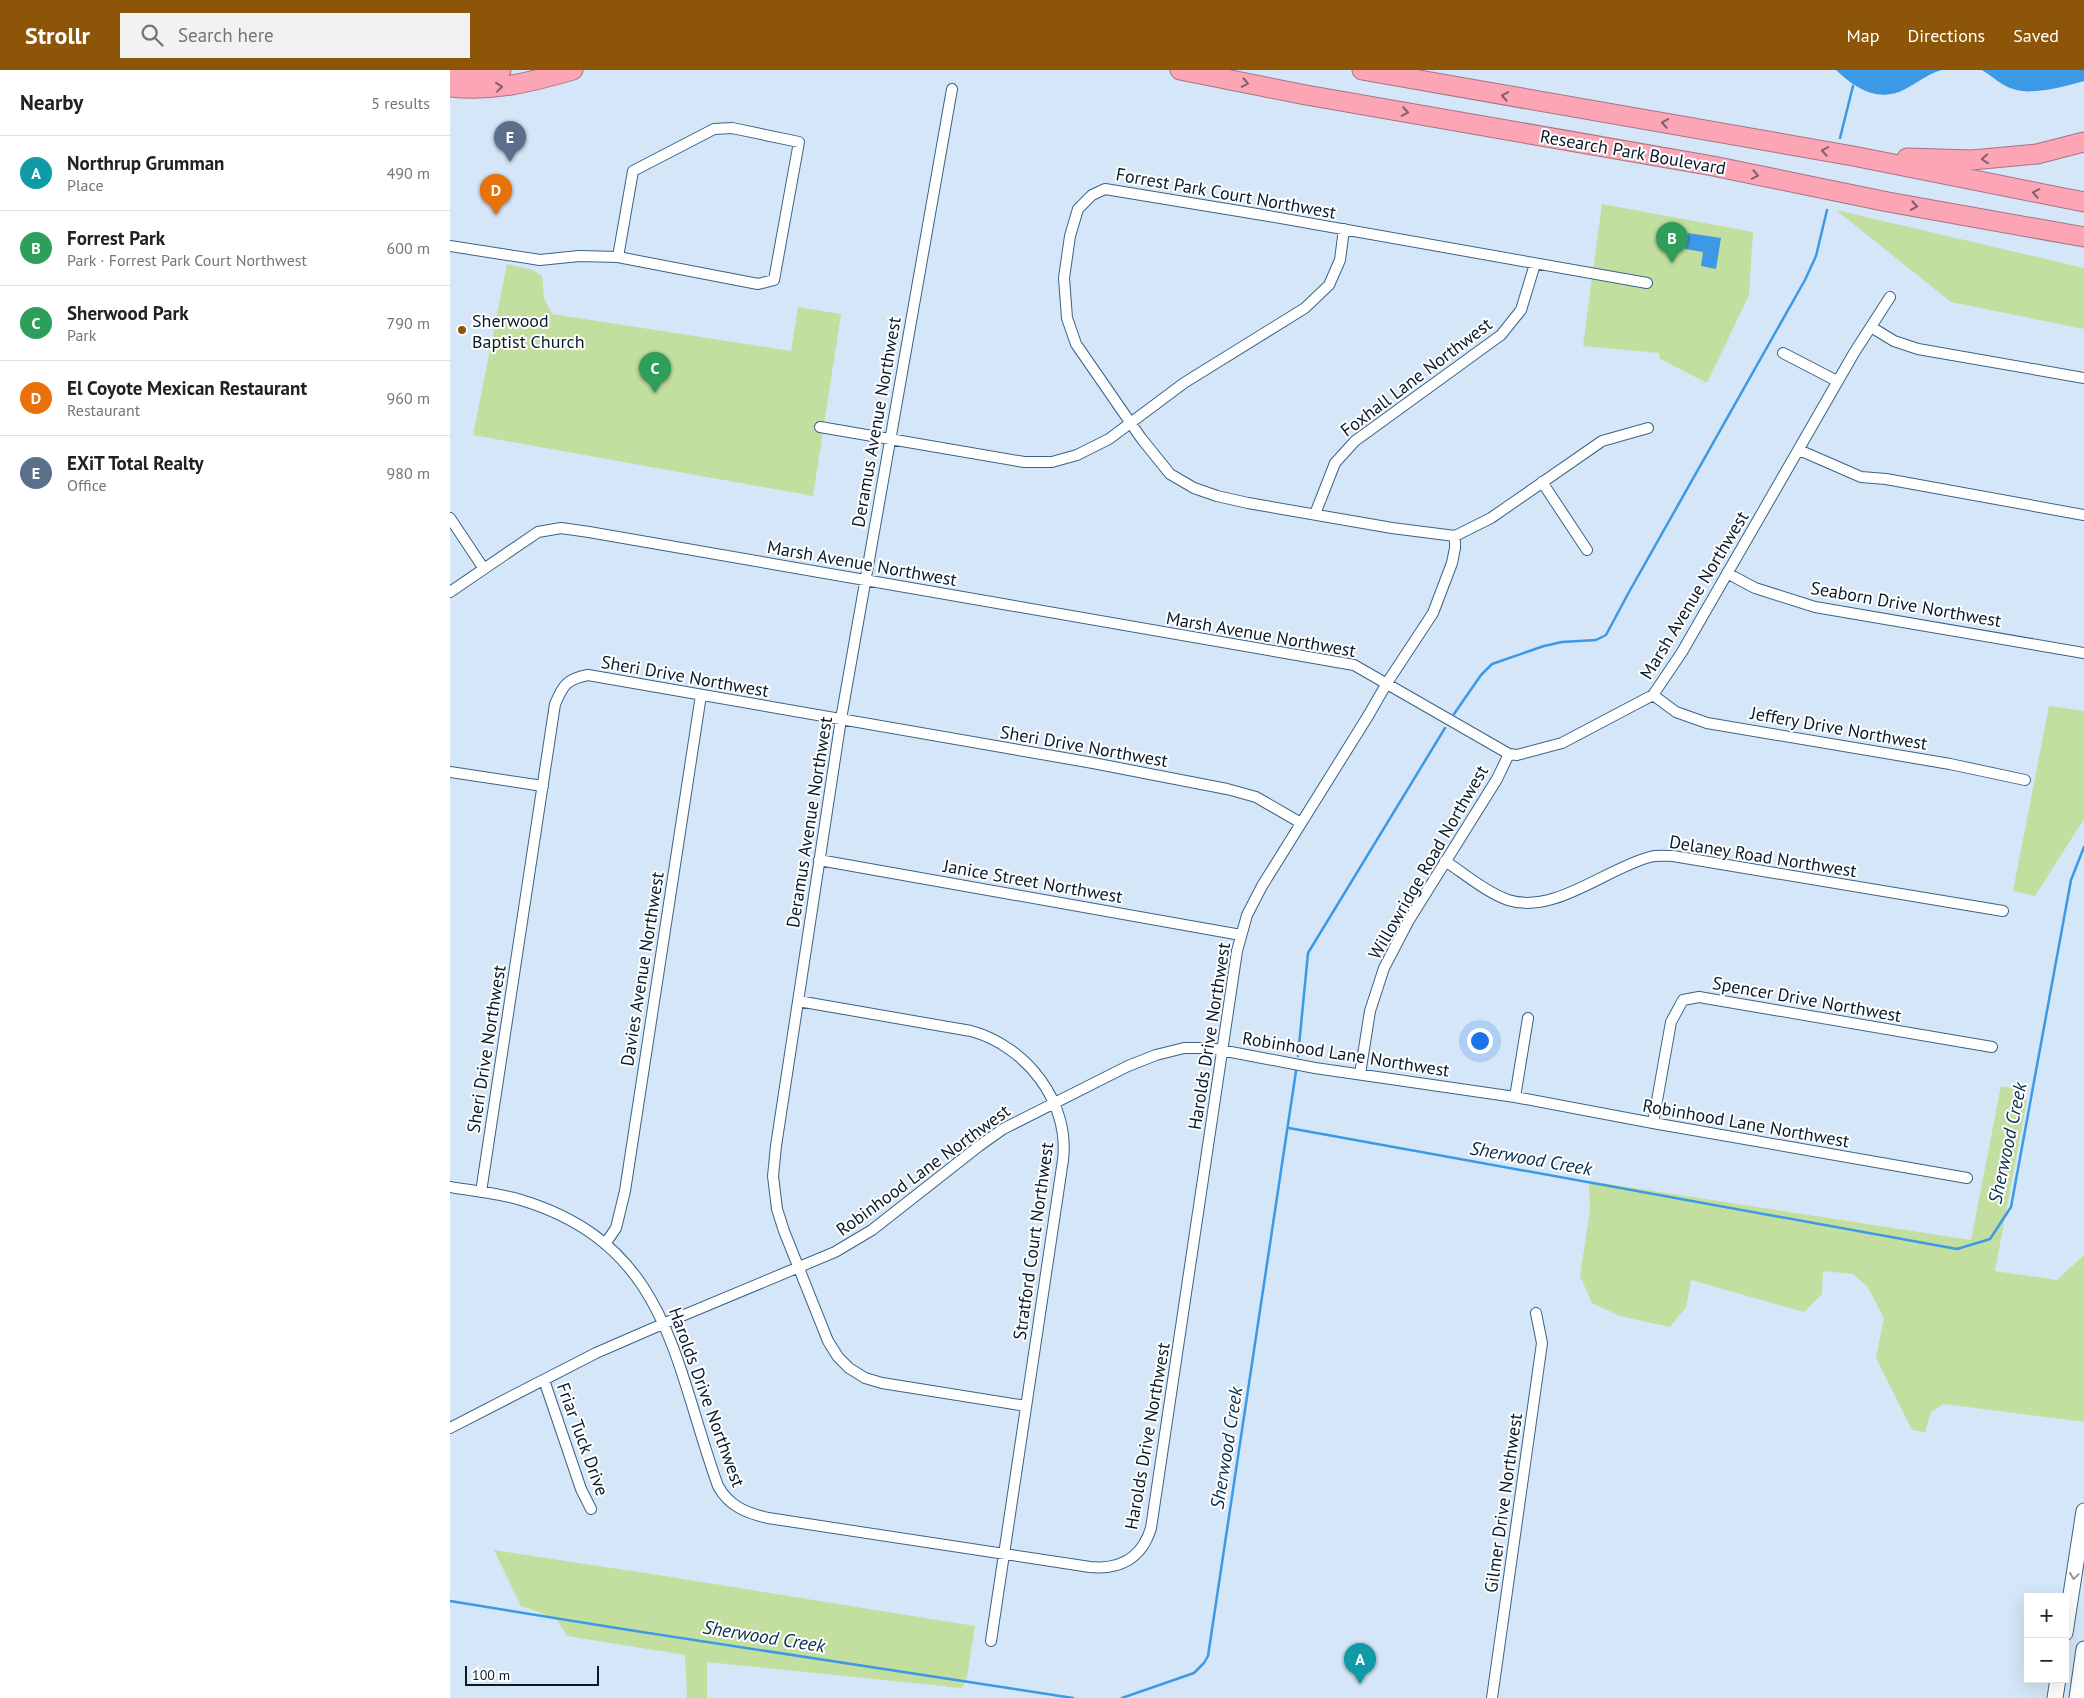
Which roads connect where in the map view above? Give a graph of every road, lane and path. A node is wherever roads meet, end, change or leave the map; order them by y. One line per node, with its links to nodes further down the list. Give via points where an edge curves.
1 (501, 70): 5 (highway)
2 (573, 70): 6 (highway, one-way to 2, via 498,88)
3 (1180, 70): 11 (highway, Research Park Boulevard, one-way to 11)
4 (1362, 70): 9 (highway, Research Park Boulevard, one-way to 4)
5 (450, 71)
6 (450, 87)
7 (952, 89): 27 (street, Deramus Avenue Northwest)
8 (2084, 142): 9 (highway, one-way to 9, via 2037,154 1972,160)
9 (1853, 156): 10 (highway, Research Park Boulevard, one-way to 9)
10 (2084, 202)
11 (1953, 213): 13 (highway, Research Park Boulevard); 15 (highway)
12 (1344, 229): 17 (street, Forrest Park Court Northwest); 24 (street, via 1340,260 1329,285 1305,308 1184,383); 24 (street, Forrest Park Court Northwest, via 1105,189 1092,195 1078,209 1070,236 1064,278 1067,318 1076,344)
13 (2084, 237)
14 (450, 246): 16 (street, via 540,260)
15 (2084, 249)
16 (618, 257): 16 (street, via 633,171 714,129 732,128 799,142 774,280 758,284)
17 (1535, 264): 18 (street, Forrest Park Court Northwest); 30 (street, Foxhall Lane Northwest, via 1521,310 1501,335 1355,441 1335,463)
18 (1647, 283)
19 (1890, 297): 20 (street, Marsh Avenue Northwest)
20 (1871, 327): 22 (street, via 1894,341 1918,349); 23 (street, Marsh Avenue Northwest)
21 (1783, 353): 23 (street)
22 (2084, 378)
23 (1837, 381): 28 (street, Marsh Avenue Northwest)
24 (1131, 423): 27 (street, via 1109,439 1077,455 1052,462 1024,462); 30 (street, Forrest Park Court Northwest, via 1170,474 1194,488 1248,503)
25 (820, 427): 27 (street)
26 (1648, 428): 29 (street, via 1602,441)
27 (889, 440): 37 (street, Deramus Avenue Northwest)
28 (1799, 450): 31 (street, via 1861,477); 36 (street, Marsh Avenue Northwest)
29 (1542, 482): 33 (street, via 1490,518); 34 (street)
30 (1315, 514): 33 (street, Forrest Park Court Northwest)
31 (2084, 515)
32 (450, 518): 35 (street)
33 (1455, 536): 40 (street, Harolds Drive Northwest, via 1452,563 1433,613)
34 (1588, 550)
35 (484, 569): 37 (street, Marsh Avenue Northwest, via 538,532 561,528); 38 (street, Marsh Avenue Northwest)
36 (1728, 574): 39 (street, Seaborn Drive Northwest, via 1755,588 1815,607); 42 (street, Marsh Avenue Northwest)
37 (865, 580): 40 (street, Marsh Avenue Northwest, via 1354,665); 43 (street, Deramus Avenue Northwest)
38 (450, 592)
39 (2084, 653)
40 (1386, 683): 44 (street, Marsh Avenue Northwest); 48 (street, Harolds Drive Northwest)
41 (701, 695): 43 (street, Sheri Drive Northwest); 47 (street, Sheri Drive Northwest, via 588,675 573,678 561,689 554,704); 64 (street, Davies Avenue Northwest, via 625,1191 616,1228)
42 (1653, 696): 44 (street, Marsh Avenue Northwest, via 1562,743 1517,755); 46 (street, Jeffery Drive Northwest, via 1676,712 1707,723 1940,762)
43 (841, 720): 48 (street, Sheri Drive Northwest, via 1233,790 1265,802); 49 (street, Deramus Avenue Northwest)
44 (1508, 754): 50 (street, Willowridge Road Northwest)
45 (450, 772): 47 (street)
46 (2026, 780)
47 (542, 786): 63 (street, Sheri Drive Northwest)
48 (1301, 823): 52 (street, Harolds Drive Northwest, via 1256,896)
49 (819, 860): 52 (street, Janice Street Northwest); 53 (street, Deramus Avenue Northwest)
50 (1446, 862): 51 (street, Delaney Road Northwest, via 1508,900 1534,903 1552,899 1650,857 1673,856); 57 (street, Willowridge Road Northwest, via 1409,920 1384,968 1370,1011)
51 (2003, 911)
52 (1241, 935): 56 (street, Harolds Drive Northwest)
53 (798, 1001): 59 (street, Stratford Court Northwest, via 971,1031 992,1038 1027,1062); 65 (street, Deramus Avenue Northwest, via 774,1176 778,1214)
54 (1528, 1018): 58 (street)
55 (1992, 1046): 60 (street, Spencer Drive Northwest, via 1699,997 1683,1000 1672,1022)
56 (1223, 1050): 57 (street, Robinhood Lane Northwest); 59 (street, Robinhood Lane Northwest, via 1193,1047 1166,1052 1128,1066); 73 (street, Harolds Drive Northwest, via 1149,1535 1135,1555 1110,1568)
57 (1360, 1074): 58 (street, Robinhood Lane Northwest)
58 (1515, 1097): 60 (street, Robinhood Lane Northwest)
59 (1054, 1103): 65 (street, Robinhood Lane Northwest, via 989,1138 861,1238); 69 (street, Stratford Court Northwest, via 1064,1151)
60 (1653, 1124): 61 (street, Robinhood Lane Northwest)
61 (1967, 1178)
62 (450, 1187): 63 (street, Harolds Drive Northwest)
63 (481, 1192): 64 (street, Harolds Drive Northwest, via 520,1199 557,1212)
64 (605, 1244): 67 (street, Harolds Drive Northwest, via 632,1271)
65 (799, 1268): 67 (street, Robinhood Lane Northwest); 69 (street, Deramus Avenue Northwest, via 832,1350 857,1373 893,1385)
66 (1536, 1312): 78 (street, Gilmer Drive Northwest, via 1542,1346)
67 (664, 1323): 68 (street, Robinhood Lane Northwest); 73 (street, Harolds Drive Northwest, via 718,1486 734,1506 768,1518)
68 (544, 1380): 70 (street, Robinhood Lane Northwest); 71 (street, Friar Tuck Drive, via 581,1489)
69 (1026, 1406): 73 (street, Stratford Court Northwest)
70 (450, 1428)
71 (591, 1509)
72 (2084, 1511): 74 (main road, one-way to 74)
73 (1004, 1553): 75 (street, Stratford Court Northwest)
74 (2069, 1607)
75 (991, 1640)
76 (2084, 1649): 80 (main road)
77 (2057, 1683): 79 (main road)
78 (1492, 1698)
79 (2055, 1698)
80 (2076, 1698)

